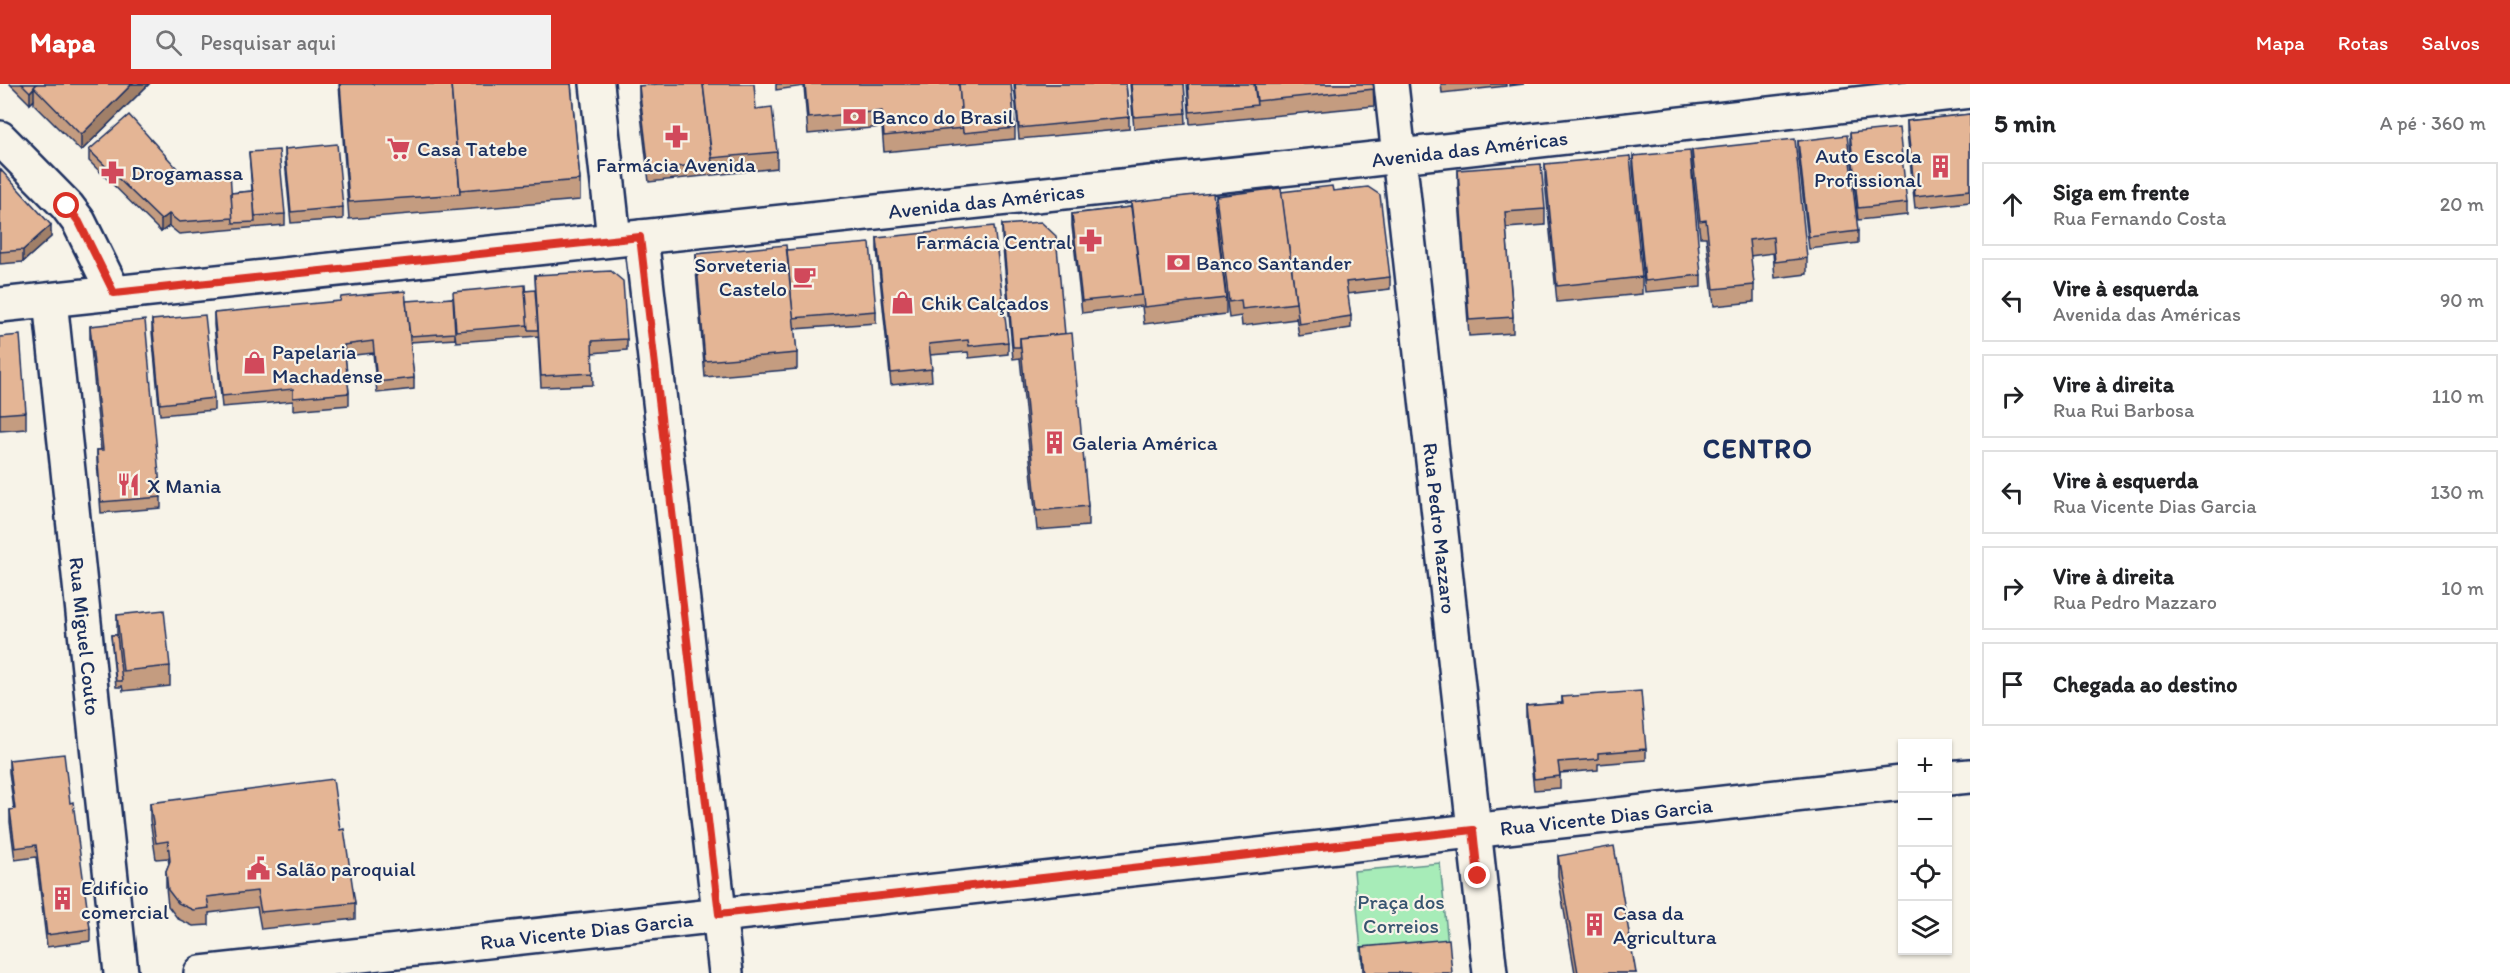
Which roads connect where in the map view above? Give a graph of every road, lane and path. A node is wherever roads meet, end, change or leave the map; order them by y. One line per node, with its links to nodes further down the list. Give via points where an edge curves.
1 (597, 84): 6 (street)
2 (1391, 84): 5 (street, Rua Pedro Mazzaro)
3 (1970, 91): 5 (street, Avenida das Américas)
4 (0, 138): 7 (street, via 79,222)
5 (1399, 156): 6 (street, Avenida das Américas); 13 (street, Rua Pedro Mazzaro)
6 (627, 238): 7 (street, Avenida das Américas); 14 (street)
7 (114, 293): 8 (street, Avenida das Américas)
8 (50, 300): 9 (street, Avenida das Américas); 15 (street, Rua Miguel Couto)
9 (0, 305)
10 (1970, 776): 11 (street)
11 (1952, 778)
12 (1898, 783): 13 (street, Rua Vicente Dias Garcia)
13 (1473, 830): 14 (street, Rua Vicente Dias Garcia); 18 (street, Rua Pedro Mazzaro)
14 (719, 914): 16 (street, Rua Vicente Dias Garcia); 17 (street)
15 (121, 973)
16 (210, 973)
17 (726, 973)
18 (1490, 973)

